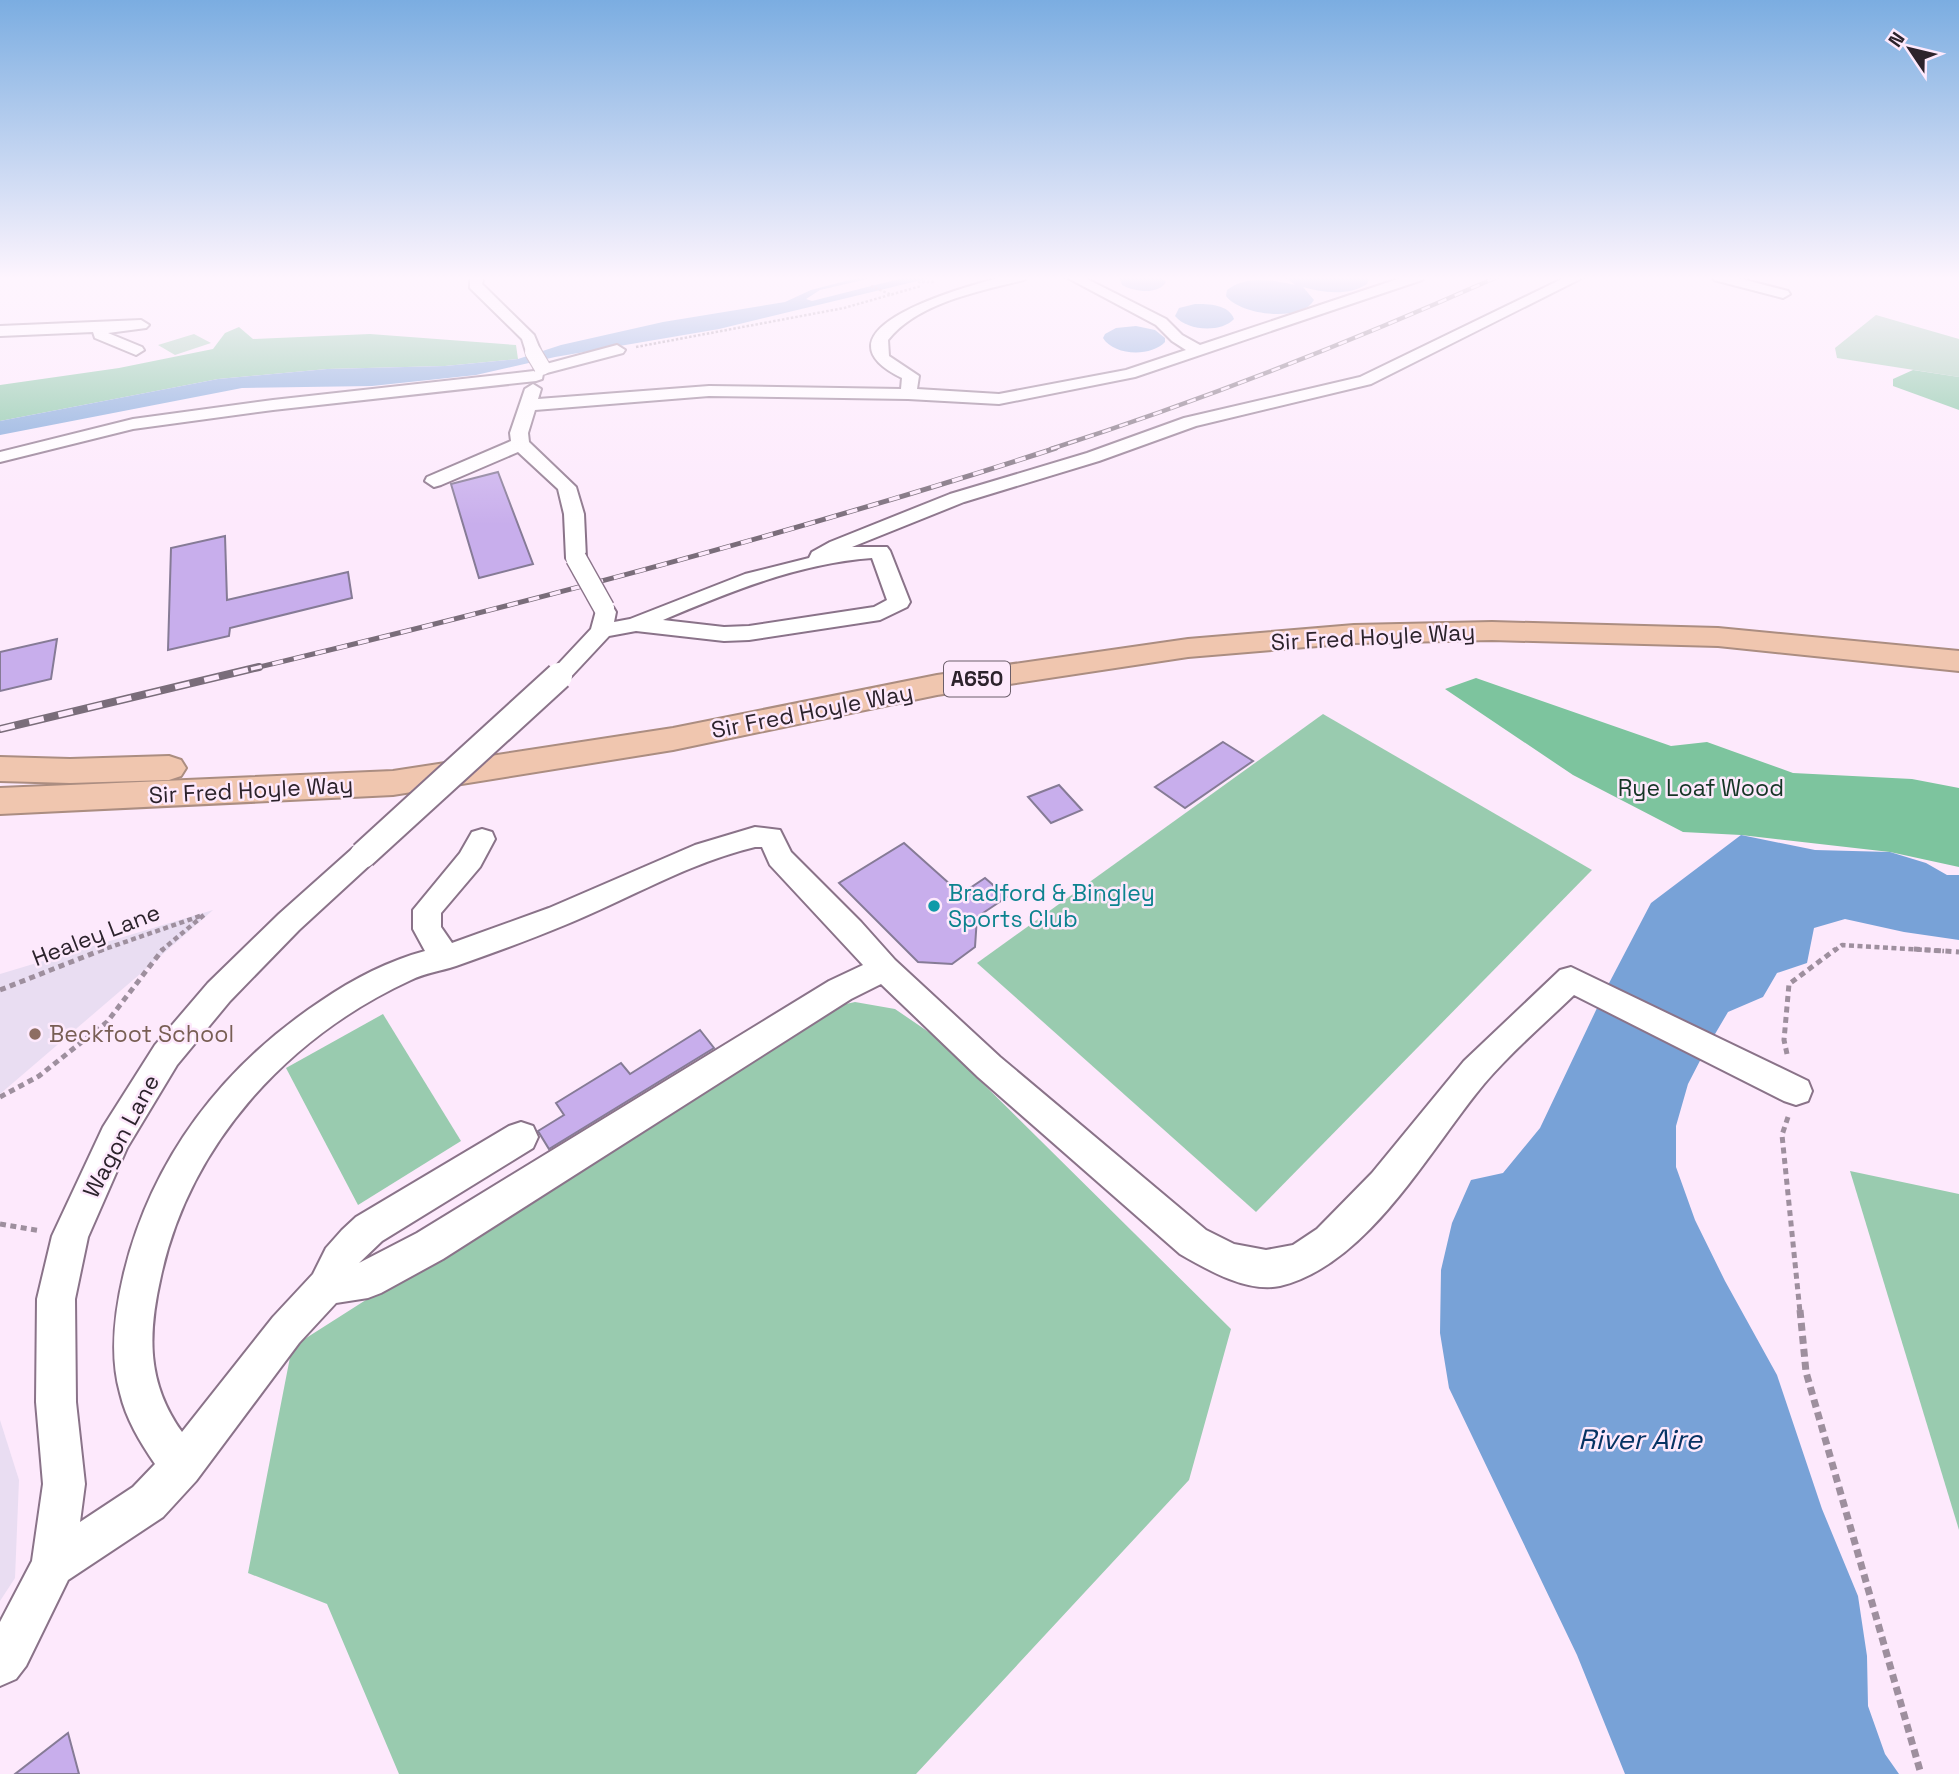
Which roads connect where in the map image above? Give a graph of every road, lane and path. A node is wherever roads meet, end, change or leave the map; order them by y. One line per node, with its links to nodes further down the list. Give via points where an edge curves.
1 (536, 360): 6 (street)
2 (569, 360): 6 (street)
3 (885, 360): 7 (street, via 911,376)
4 (1167, 360): 7 (street, via 1129,374 999,399)
5 (1408, 360): 12 (street, via 1365,381 1190,422 957,498 837,546 819,556)
6 (538, 366): 8 (street); 10 (street, via 134,424)
7 (908, 394): 8 (street, via 709,391)
8 (529, 405): 9 (street)
9 (520, 444): 11 (street); 14 (street, bridge, via 567,487 574,514 576,558 604,608)
10 (0, 457)
11 (434, 481)
12 (821, 561): 13 (street, via 719,589); 13 (street, via 880,551 899,602 880,612 749,633)
13 (636, 624): 14 (street)
14 (602, 631): 28 (street, Wagon Lane, bridge, via 219,992 166,1055 115,1138)
15 (1959, 636): 17 (highway, Sir Fred Hoyle Way / A650, via 1848,623 1682,613 1472,611 1337,616 1166,630 948,662 652,720 392,763)
16 (1959, 660): 18 (highway, Sir Fred Hoyle Way / A650, via 1718,638 1492,631 1354,634 1188,648 937,685 673,738 393,783)
17 (0, 769)
18 (0, 801)
19 (482, 839): 21 (street, via 470,860 427,909 427,929)
20 (1959, 951): 24 (path, via 1842,945 1789,984 1784,1040)
21 (445, 957): 22 (street, via 742,839 765,835 771,836 780,858); 30 (street, via 397,972 340,1004 288,1042 236,1091 179,1171 160,1208 143,1262 133,1326 136,1374 145,1408)
22 (884, 969): 24 (street, via 989,1067 1193,1242 1231,1264 1279,1268 1318,1252 1385,1186 1474,1072 1571,979); 29 (street, via 840,990 430,1246 368,1280)
23 (0, 990): 25 (path, Healey Lane, via 205,914 156,955 107,1022 39,1076)
24 (1796, 1091): 33 (path, via 1782,1135 1807,1372)
25 (0, 1097)
26 (521, 1137): 29 (street, via 369,1229 334,1265)
27 (0, 1224): 28 (path)
28 (70, 1236): 31 (street, Wagon Lane, via 56,1298 56,1402 64,1484)
29 (327, 1286): 30 (street, via 286,1330)
30 (181, 1466): 31 (street, via 148,1502)
31 (53, 1565): 32 (street, Wagon Lane)
32 (0, 1663)
33 (1921, 1774)

